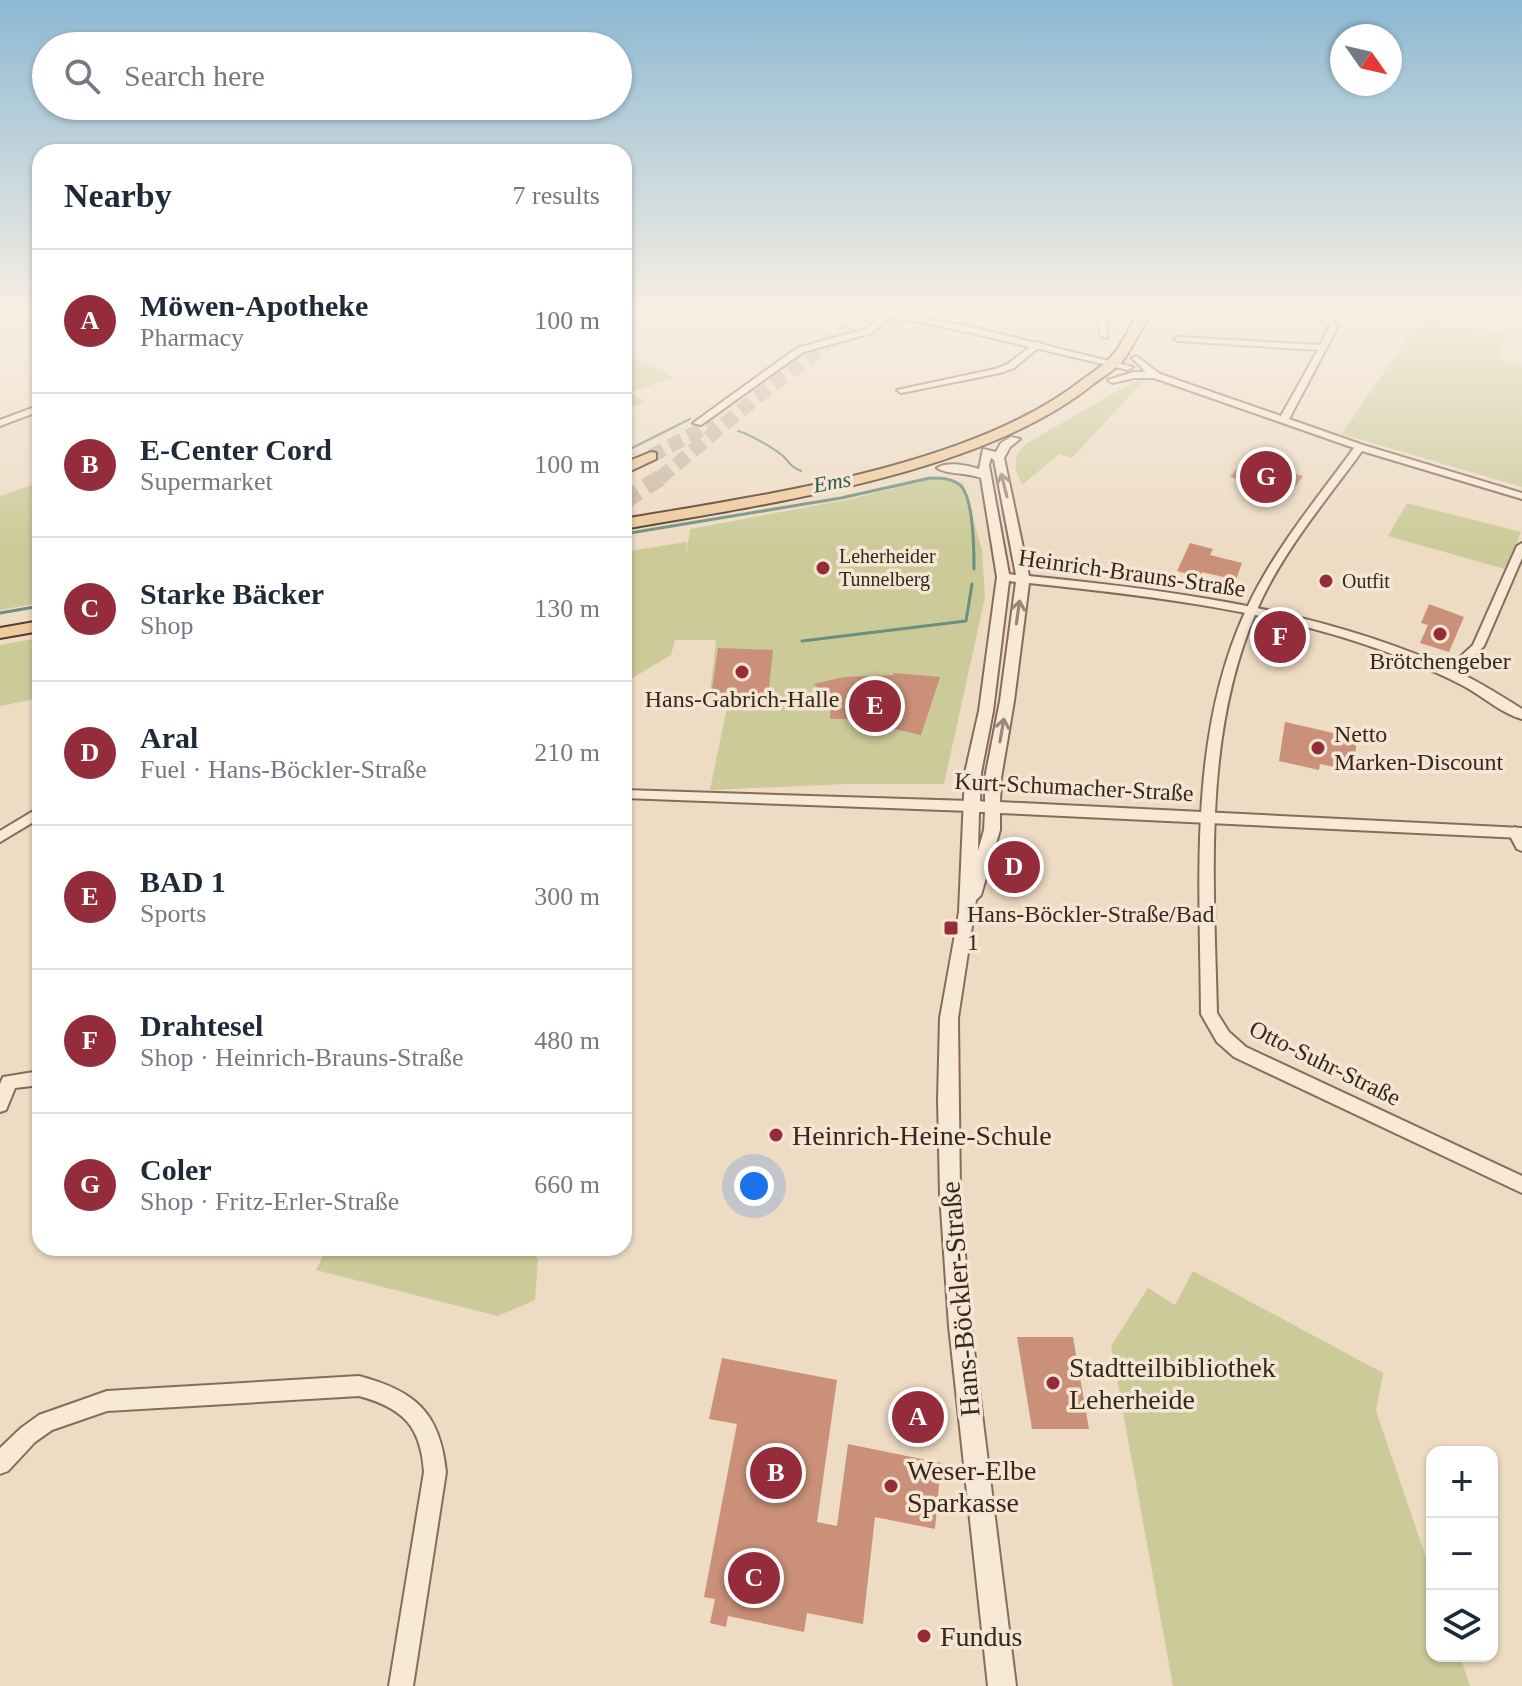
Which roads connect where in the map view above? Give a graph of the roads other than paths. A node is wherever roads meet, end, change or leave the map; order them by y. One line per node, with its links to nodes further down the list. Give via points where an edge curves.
1 (746, 389): 11 (street)
2 (908, 389): 7 (street)
3 (1085, 389): 12 (main road)
4 (1100, 389): 12 (main road, via 1066,413)
5 (1194, 389): 9 (street)
6 (1301, 389): 9 (street)
7 (901, 390)
8 (32, 411): 10 (street)
9 (1284, 419): 14 (street)
10 (0, 423)
11 (698, 423)
12 (1008, 436): 13 (main road); 15 (main road)
13 (966, 446): 15 (main road); 21 (main road)
14 (1360, 447): 20 (street); 26 (street, Otto-Suhr-Straße)
15 (993, 455): 18 (main road); 19 (street, Hans-Böckler-Straße); 25 (street, Hans-Böckler-Straße, one-way to 15)
16 (651, 456): 17 (main road)
17 (632, 465)
18 (942, 468): 19 (street); 21 (main road, via 859,487)
19 (986, 476): 24 (street, Hans-Böckler-Straße)
20 (1522, 496)
21 (747, 502): 22 (main road)
22 (632, 523)
23 (1522, 546): 29 (street, via 1478,646)
24 (1003, 577): 25 (street, Heinrich-Brauns-Straße); 32 (street, Hans-Böckler-Straße)
25 (1023, 579): 26 (street, Heinrich-Brauns-Straße); 33 (street, Hans-Böckler-Straße, one-way to 25)
26 (1250, 612): 29 (street, Heinrich-Brauns-Straße, via 1360,638); 35 (street, Otto-Suhr-Straße, via 1222,706)
27 (32, 630): 28 (main road)
28 (0, 635)
29 (1450, 673): 30 (street, Heinrich-Brauns-Straße)
30 (1522, 715)
31 (632, 794): 32 (street, Kurt-Schumacher-Straße)
32 (970, 806): 33 (street, Kurt-Schumacher-Straße); 38 (street, Hans-Böckler-Straße)
33 (992, 807): 35 (street, Kurt-Schumacher-Straße); 38 (street, Hans-Böckler-Straße, via 992,830)
34 (32, 817): 36 (street)
35 (1208, 817): 37 (street, Kurt-Schumacher-Straße); 41 (street, Otto-Suhr-Straße, via 1209,1014 1223,1037 1240,1052)
36 (0, 837)
37 (1520, 837)
38 (967, 912): 44 (street, Hans-Böckler-Straße, via 949,1018 950,1194 970,1426)
39 (32, 1079): 40 (street, via 9,1082)
40 (0, 1105)
41 (1522, 1185)
42 (0, 1463): 43 (street, via 46,1422 107,1401 359,1386 387,1393 405,1404 435,1447)
43 (401, 1686)
44 (1002, 1686)

